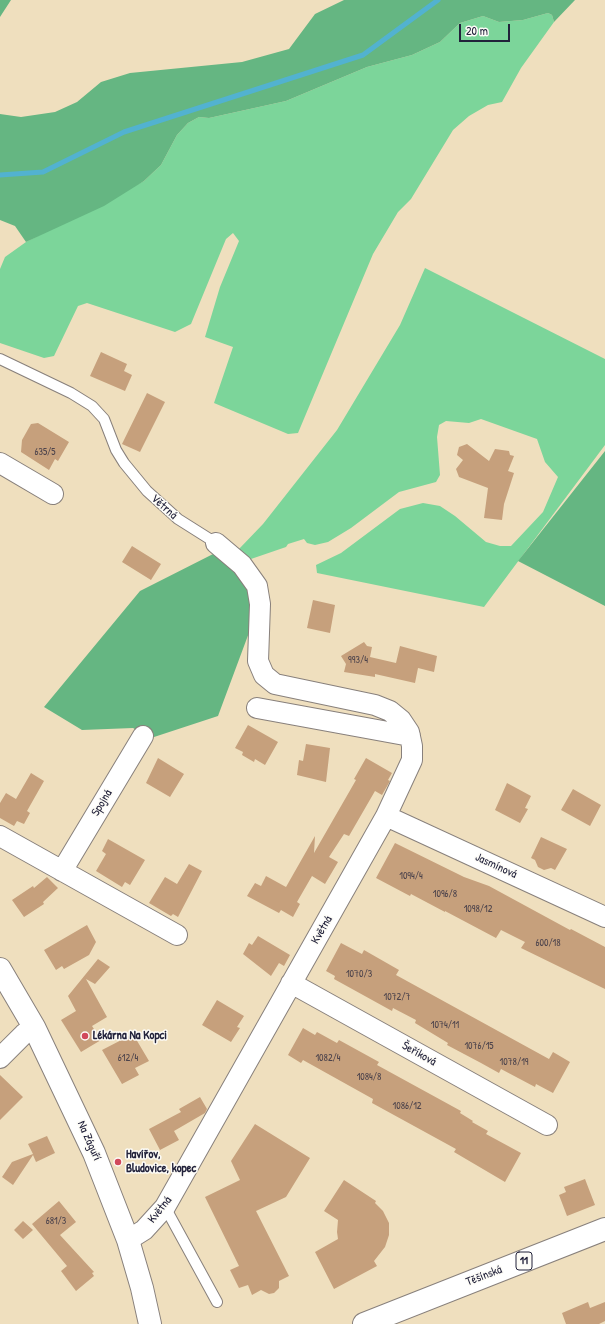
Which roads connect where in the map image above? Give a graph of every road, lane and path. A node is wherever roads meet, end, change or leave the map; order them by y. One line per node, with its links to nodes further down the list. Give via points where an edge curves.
1 (0, 359): 4 (lane, Větrná, via 71,393 92,406 104,419 116,450 139,482 178,519)
2 (0, 463): 3 (street)
3 (54, 494)
4 (216, 543): 5 (street, Větrná, via 242,565 257,586 260,604 258,661 264,675)
5 (275, 684): 8 (street, Květná, via 382,707 401,720)
6 (256, 708): 8 (street)
7 (142, 736): 11 (street, Spojná)
8 (410, 736): 9 (street, Květná, via 410,767)
9 (386, 816): 12 (street, Jasmínová); 15 (street, Květná)
10 (0, 836): 11 (street)
11 (62, 871): 13 (street)
12 (603, 909)
13 (177, 935)
14 (0, 969): 16 (street, Na Záguří)
15 (291, 984): 18 (street, Šeříková); 19 (street, Květná)
16 (34, 1027): 17 (street); 21 (street, Na Záguří, via 87,1136)
17 (0, 1058)
18 (547, 1125)
19 (165, 1207): 21 (street, Květná, via 144,1230); 22 (lane)
20 (605, 1229): 24 (street, Těšínská / 11)
21 (128, 1240): 23 (street, Na Záguří)
22 (217, 1302)
23 (150, 1324)
24 (364, 1324)

